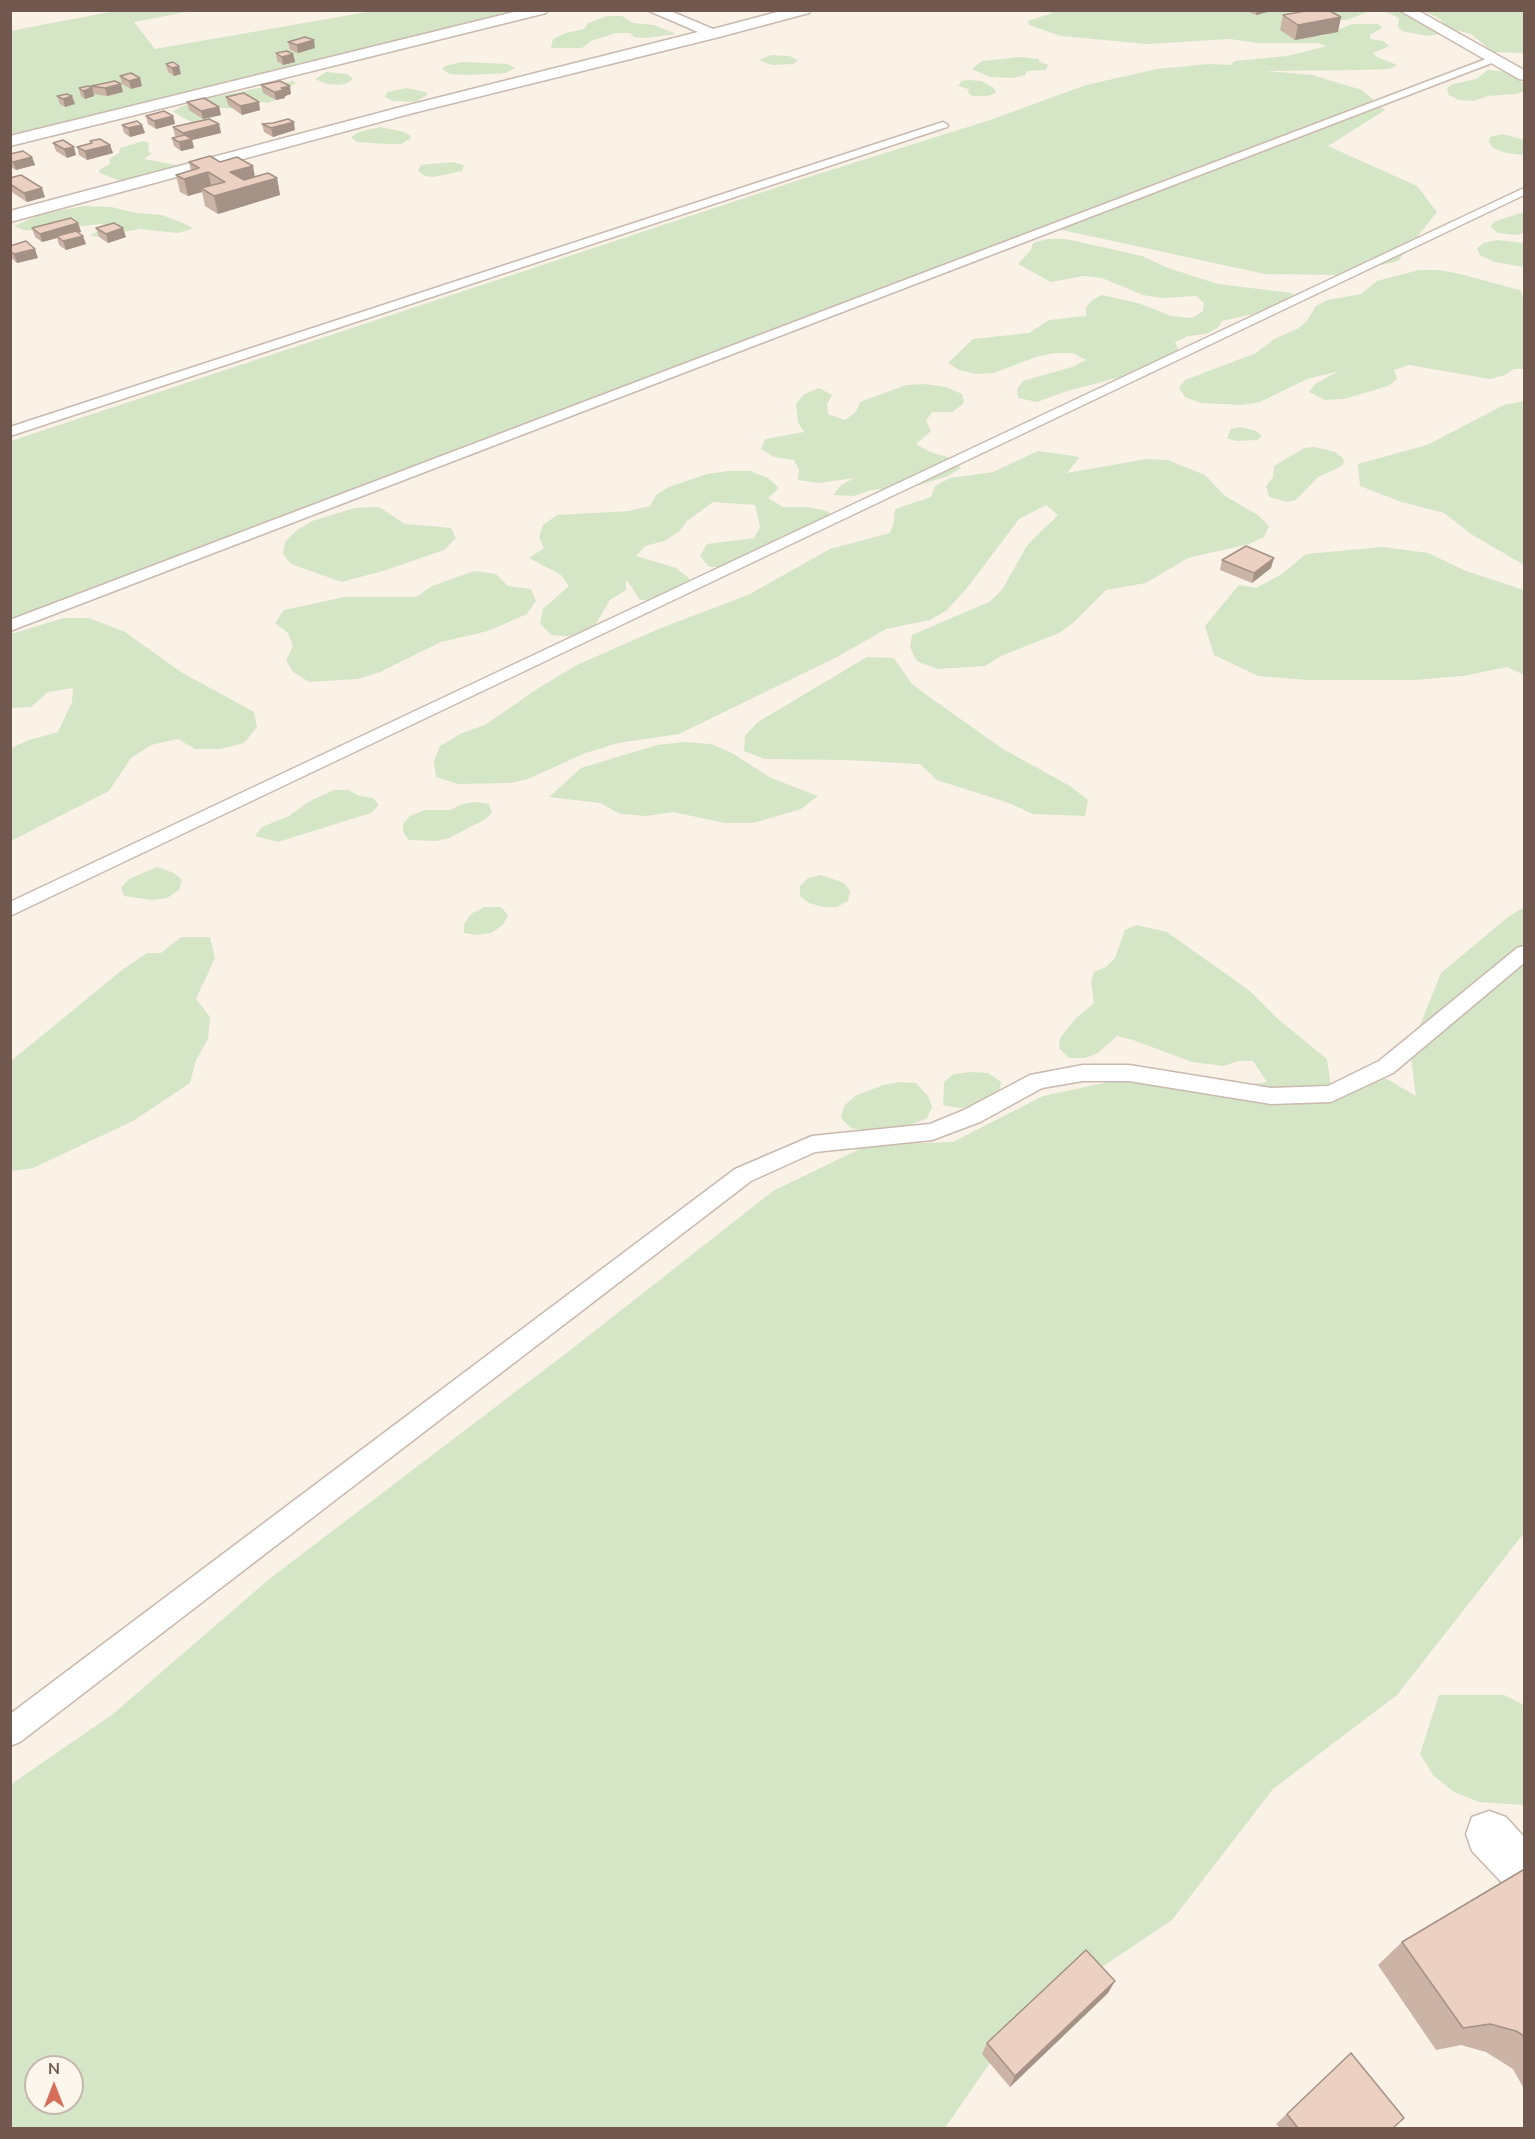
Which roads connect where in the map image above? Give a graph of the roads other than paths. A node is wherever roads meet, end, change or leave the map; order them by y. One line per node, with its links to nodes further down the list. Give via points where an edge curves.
1 (541, 10): 9 (street)
2 (654, 10): 5 (street)
3 (804, 10): 5 (street)
4 (1406, 10): 6 (street)
5 (714, 34): 11 (street, via 407,110)
6 (1494, 59): 7 (street); 13 (lane)
7 (1524, 76)
8 (943, 125): 12 (lane)
9 (10, 141)
10 (1524, 191): 14 (lane)
11 (10, 217)
12 (10, 432)
13 (10, 626)
14 (10, 910)
15 (1524, 953): 16 (lane, via 1386,1066 1331,1094 1270,1096 1129,1073 1083,1073 1036,1081 972,1116 932,1132 812,1144 743,1175)
16 (10, 1732)
17 (1489, 1834): 18 (street)
18 (1524, 1871)

